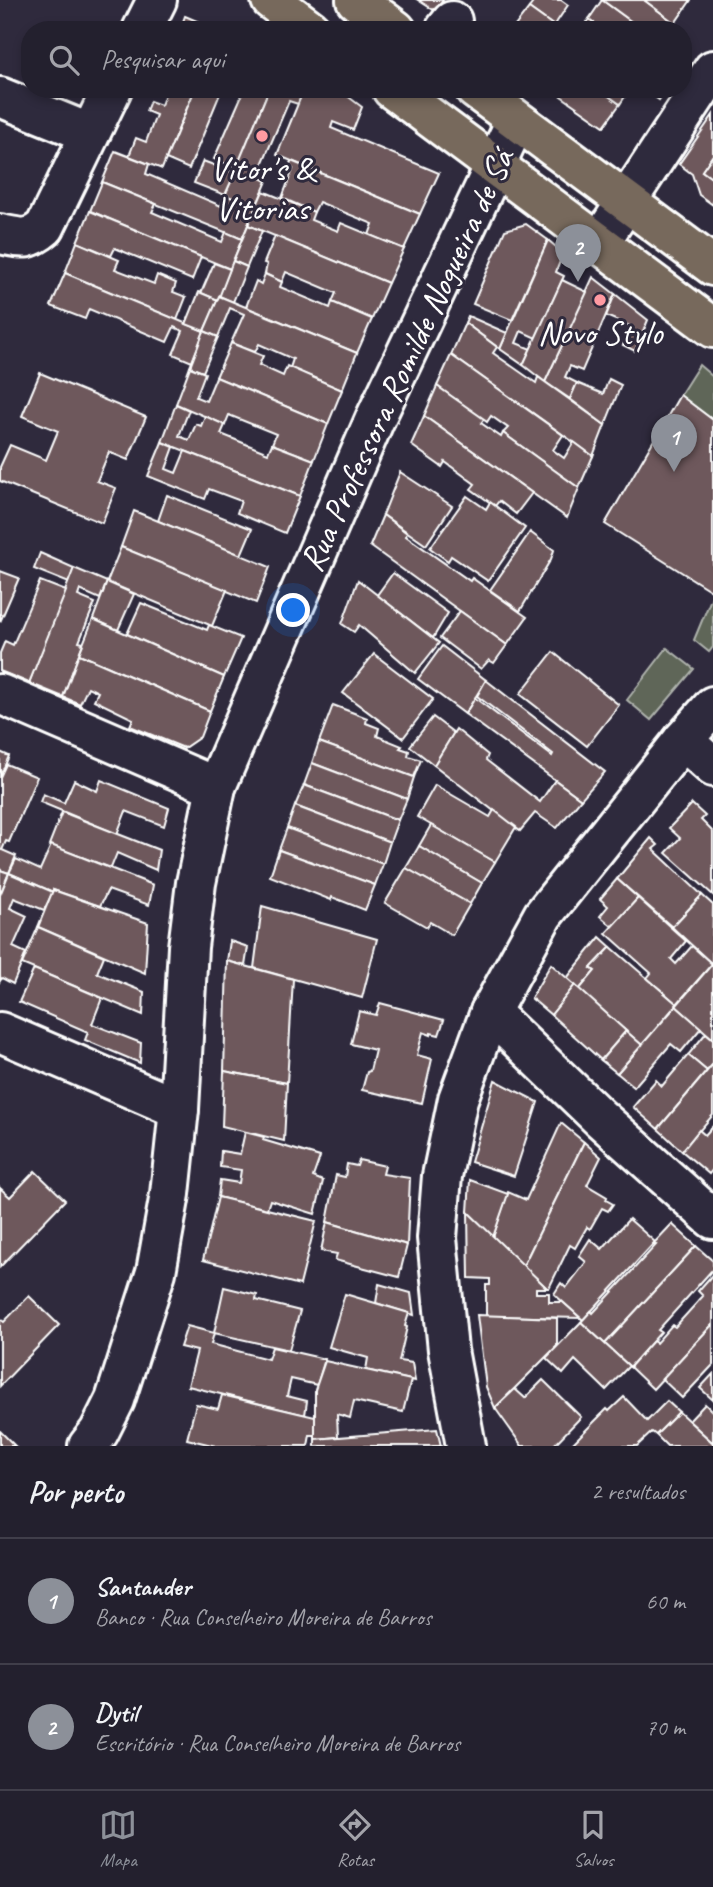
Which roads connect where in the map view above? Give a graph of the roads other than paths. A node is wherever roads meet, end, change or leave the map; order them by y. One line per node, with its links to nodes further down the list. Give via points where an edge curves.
1 (157, 0): 4 (street)
2 (271, 0): 5 (main road)
3 (356, 0): 6 (main road)
4 (146, 21)
5 (299, 21)
6 (384, 21)
7 (713, 70): 15 (street)
8 (0, 97): 13 (street)
9 (107, 98): 13 (street)
10 (404, 98): 14 (main road)
11 (487, 98): 12 (main road)
12 (516, 121): 14 (street, Rua Professora Romilde Nogueira de Sá); 15 (main road)
13 (89, 132): 16 (street, via 45,227 24,239)
14 (495, 164): 17 (main road); 24 (street, Rua Professora Romilde Nogueira de Sá, via 374,419)
15 (626, 203): 17 (street); 18 (main road)
16 (0, 234)
17 (600, 242): 19 (main road)
18 (713, 266)
19 (713, 328)
20 (0, 694): 24 (street)
21 (713, 706): 22 (street)
22 (683, 740): 23 (street); 25 (street, via 543,915)
23 (713, 767)
24 (216, 787): 27 (street, Rua Professora Romilde Nogueira de Sá, via 188,947)
25 (490, 1012): 28 (street); 29 (street, via 458,1099 442,1176 437,1238 448,1350)
26 (0, 1032): 27 (street)
27 (179, 1109): 30 (street, Rua Professora Romilde Nogueira de Sá, via 156,1272 115,1400)
28 (713, 1219)
29 (469, 1441)
30 (88, 1446)

